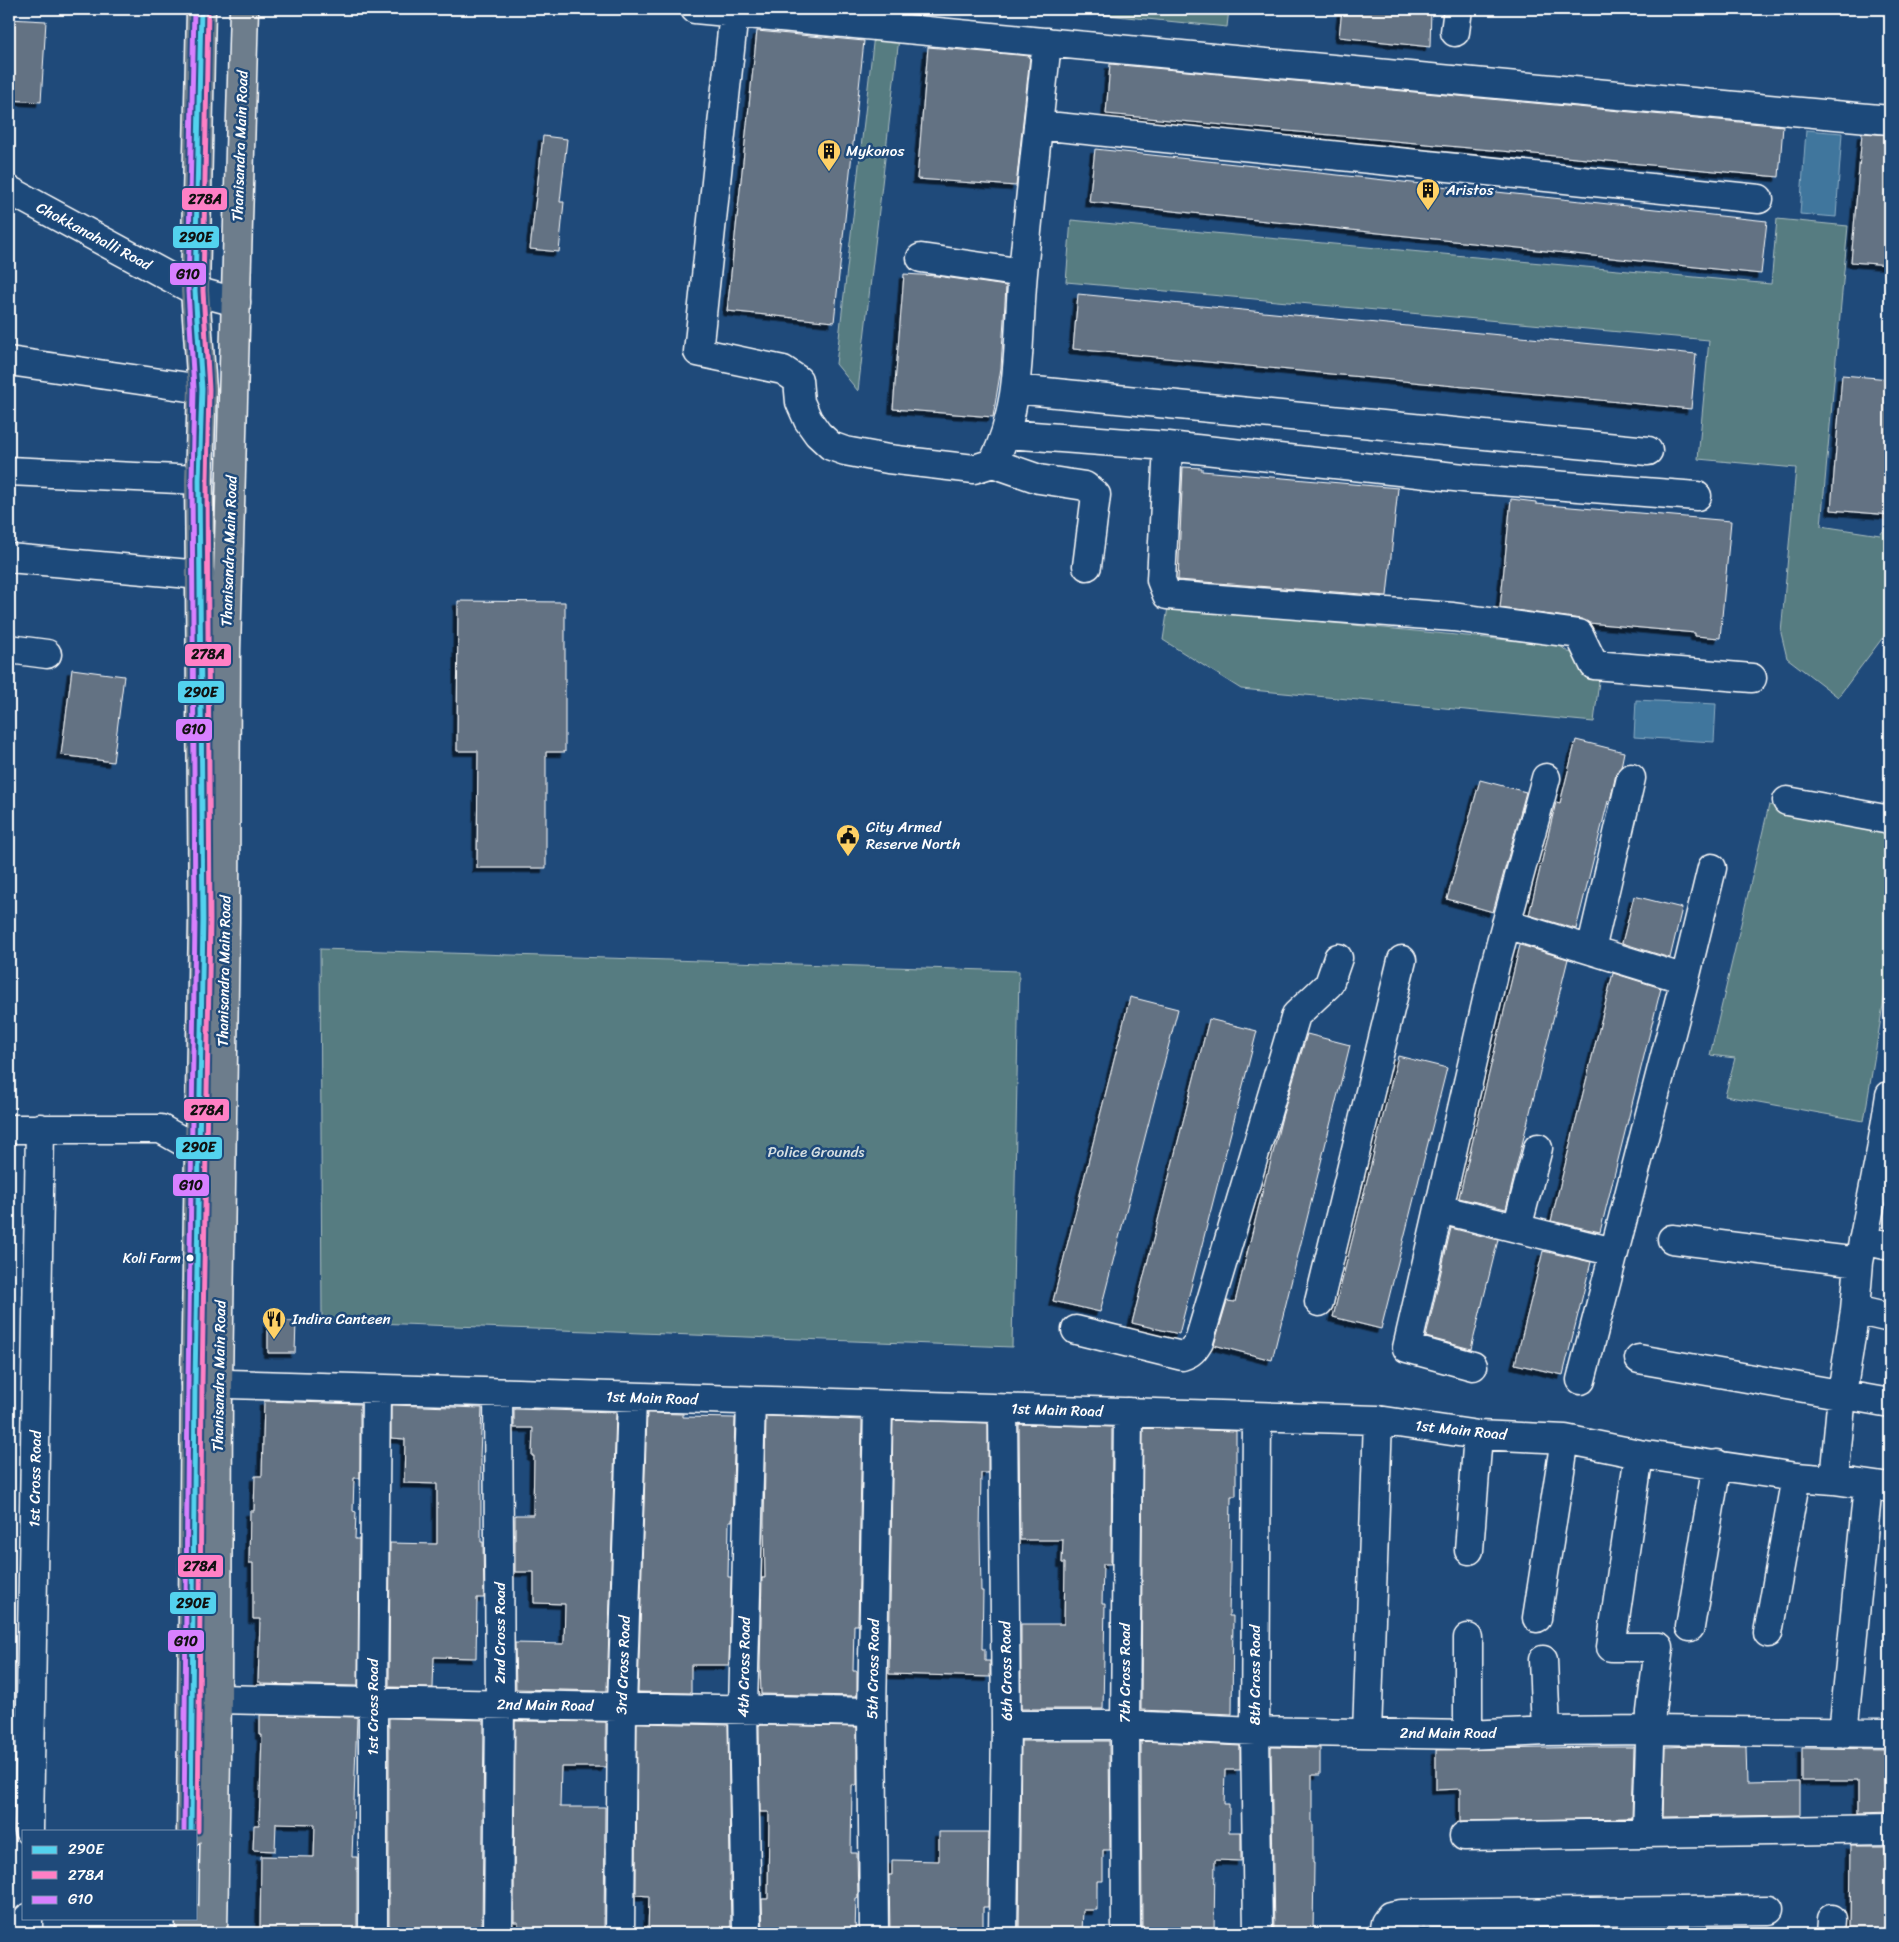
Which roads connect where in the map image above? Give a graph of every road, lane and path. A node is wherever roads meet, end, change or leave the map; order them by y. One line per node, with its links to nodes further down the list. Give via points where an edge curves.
1 (201, 9): 12 (main road, Thanisandra Main Road)
2 (244, 9): 13 (main road, Thanisandra Main Road)
3 (695, 9): 4 (street)
4 (734, 12): 5 (street); 20 (street, via 698,352 783,370 798,380 800,402 808,420 832,446 845,451 974,469)
5 (1047, 42): 6 (street); 7 (street)
6 (1890, 120)
7 (1038, 125): 9 (street); 11 (street)
8 (9, 190): 12 (street, Chokkanahalli Road)
9 (1759, 199)
10 (922, 258): 11 (street)
11 (1023, 273): 16 (street)
12 (195, 291): 13 (street, Chokkanahalli Road); 15 (main road, Thanisandra Main Road)
13 (236, 302): 58 (main road, Thanisandra Main Road, via 226,648 225,920)
14 (9, 362): 15 (street)
15 (202, 389): 22 (main road, Thanisandra Main Road)
16 (1014, 389): 17 (street); 19 (street)
17 (1006, 434): 18 (street); 20 (street)
18 (1168, 446): 23 (street, via 1473,479); 29 (street, via 1161,580 1167,595 1453,616 1579,634 1594,665)
19 (1648, 450)
20 (993, 463): 25 (street, via 1039,479 1085,486 1096,495)
21 (9, 471): 22 (street)
22 (199, 480): 26 (main road, Thanisandra Main Road)
23 (1697, 496)
24 (9, 558): 26 (street)
25 (1087, 566)
26 (200, 575): 44 (main road, Thanisandra Main Road, via 203,920)
27 (9, 649): 28 (street)
28 (48, 654)
29 (1752, 678)
30 (1546, 778): 35 (street)
31 (1631, 778): 36 (street)
32 (1788, 801): 33 (street)
33 (1890, 820)
34 (1712, 868): 39 (street)
35 (1506, 924): 36 (street); 45 (street)
36 (1591, 950): 39 (street)
37 (1338, 958): 54 (street, via 1329,984 1296,1015 1199,1341 1191,1354 1182,1356)
38 (1402, 960): 51 (street)
39 (1685, 979): 50 (street)
40 (1890, 1095): 49 (street)
41 (9, 1128): 42 (street)
42 (40, 1128): 44 (street, via 161,1129); 99 (street, 1st Cross Road)
43 (1538, 1148): 46 (street)
44 (198, 1150): 58 (main road, Thanisandra Main Road)
45 (1439, 1209): 46 (street); 56 (street, via 1406,1348)
46 (1517, 1228): 50 (street)
47 (1672, 1239): 49 (street)
48 (1890, 1246): 49 (street)
49 (1861, 1251): 52 (street)
50 (1614, 1252): 57 (street)
51 (1319, 1302)
52 (1855, 1310): 53 (street); 61 (street)
53 (1890, 1318)
54 (1076, 1330)
55 (1638, 1359): 61 (street)
56 (1473, 1366)
57 (1581, 1380)
58 (206, 1384): 59 (street, 1st Main Road); 83 (main road, Thanisandra Main Road); 100 (main road, Thanisandra Main Road)
59 (376, 1390): 60 (street, 1st Main Road); 84 (street, 1st Cross Road)
60 (498, 1393): 62 (street, 1st Main Road); 85 (street, 2nd Cross Road)
61 (1842, 1394): 64 (street); 75 (street)
62 (632, 1398): 63 (street, 1st Main Road); 86 (street, 3rd Cross Road)
63 (751, 1401): 65 (street, 1st Main Road); 87 (street, 4th Cross Road)
64 (1890, 1403)
65 (878, 1405): 66 (street, 1st Main Road); 88 (street, 5th Cross Road)
66 (1003, 1409): 67 (street, 1st Main Road); 89 (street, 6th Cross Road)
67 (1128, 1412): 68 (street, 1st Main Road); 90 (street, 7th Cross Road)
68 (1257, 1417): 69 (street, 1st Main Road); 92 (street, 8th Cross Road)
69 (1378, 1420): 70 (street, 1st Main Road); 94 (street)
70 (1478, 1434): 71 (street, 1st Main Road); 77 (street)
71 (1566, 1439): 72 (street, 1st Main Road); 78 (street)
72 (1638, 1454): 73 (street, 1st Main Road); 91 (street, via 1611,1647 1658,1647)
73 (1717, 1464): 74 (street, 1st Main Road); 79 (street)
74 (1796, 1477): 75 (street, 1st Main Road); 80 (street)
75 (1834, 1480): 76 (street, 1st Main Road)
76 (1879, 1487): 96 (street)
77 (1469, 1550)
78 (1536, 1618)
79 (1690, 1627)
80 (1768, 1632)
81 (1468, 1638): 95 (street)
82 (1543, 1660): 93 (street)
83 (217, 1699): 84 (street, 2nd Main Road); 109 (main road, Thanisandra Main Road)
84 (373, 1702): 85 (street, 2nd Main Road); 110 (street, 1st Cross Road)
85 (500, 1704): 86 (street, 2nd Main Road); 111 (street, 2nd Cross Road)
86 (622, 1707): 87 (street, 2nd Main Road); 112 (street, 3rd Cross Road)
87 (742, 1709): 88 (street, 2nd Main Road); 113 (street, 4th Cross Road)
88 (872, 1712): 114 (street, 5th Cross Road)
89 (1006, 1725): 90 (street, 2nd Main Road); 115 (street, 6th Cross Road)
90 (1125, 1725): 92 (street, 2nd Main Road); 116 (street, 7th Cross Road)
91 (1650, 1730): 93 (street, 2nd Main Road); 96 (street, 2nd Main Road); 101 (street)
92 (1255, 1731): 94 (street, 2nd Main Road); 117 (street, 8th Cross Road)
93 (1546, 1731): 95 (street, 2nd Main Road)
94 (1367, 1733): 95 (street, 2nd Main Road)
95 (1468, 1734)
96 (1843, 1734): 97 (street, 2nd Main Road)
97 (1890, 1734)
98 (1890, 1829): 101 (street)
99 (29, 1830)
100 (191, 1830)
101 (1647, 1833): 102 (street)
102 (1464, 1836)
103 (1769, 1910): 106 (street)
104 (28, 1920): 107 (street)
105 (190, 1920): 108 (main road)
106 (1535, 1923): 118 (street, via 1401,1914 1390,1916)
107 (28, 1933)
108 (190, 1933)
109 (213, 1933)
110 (373, 1933)
111 (498, 1933)
112 (620, 1933)
113 (747, 1933)
114 (874, 1933)
115 (1003, 1933)
116 (1126, 1933)
117 (1258, 1933)
118 (1383, 1933)

